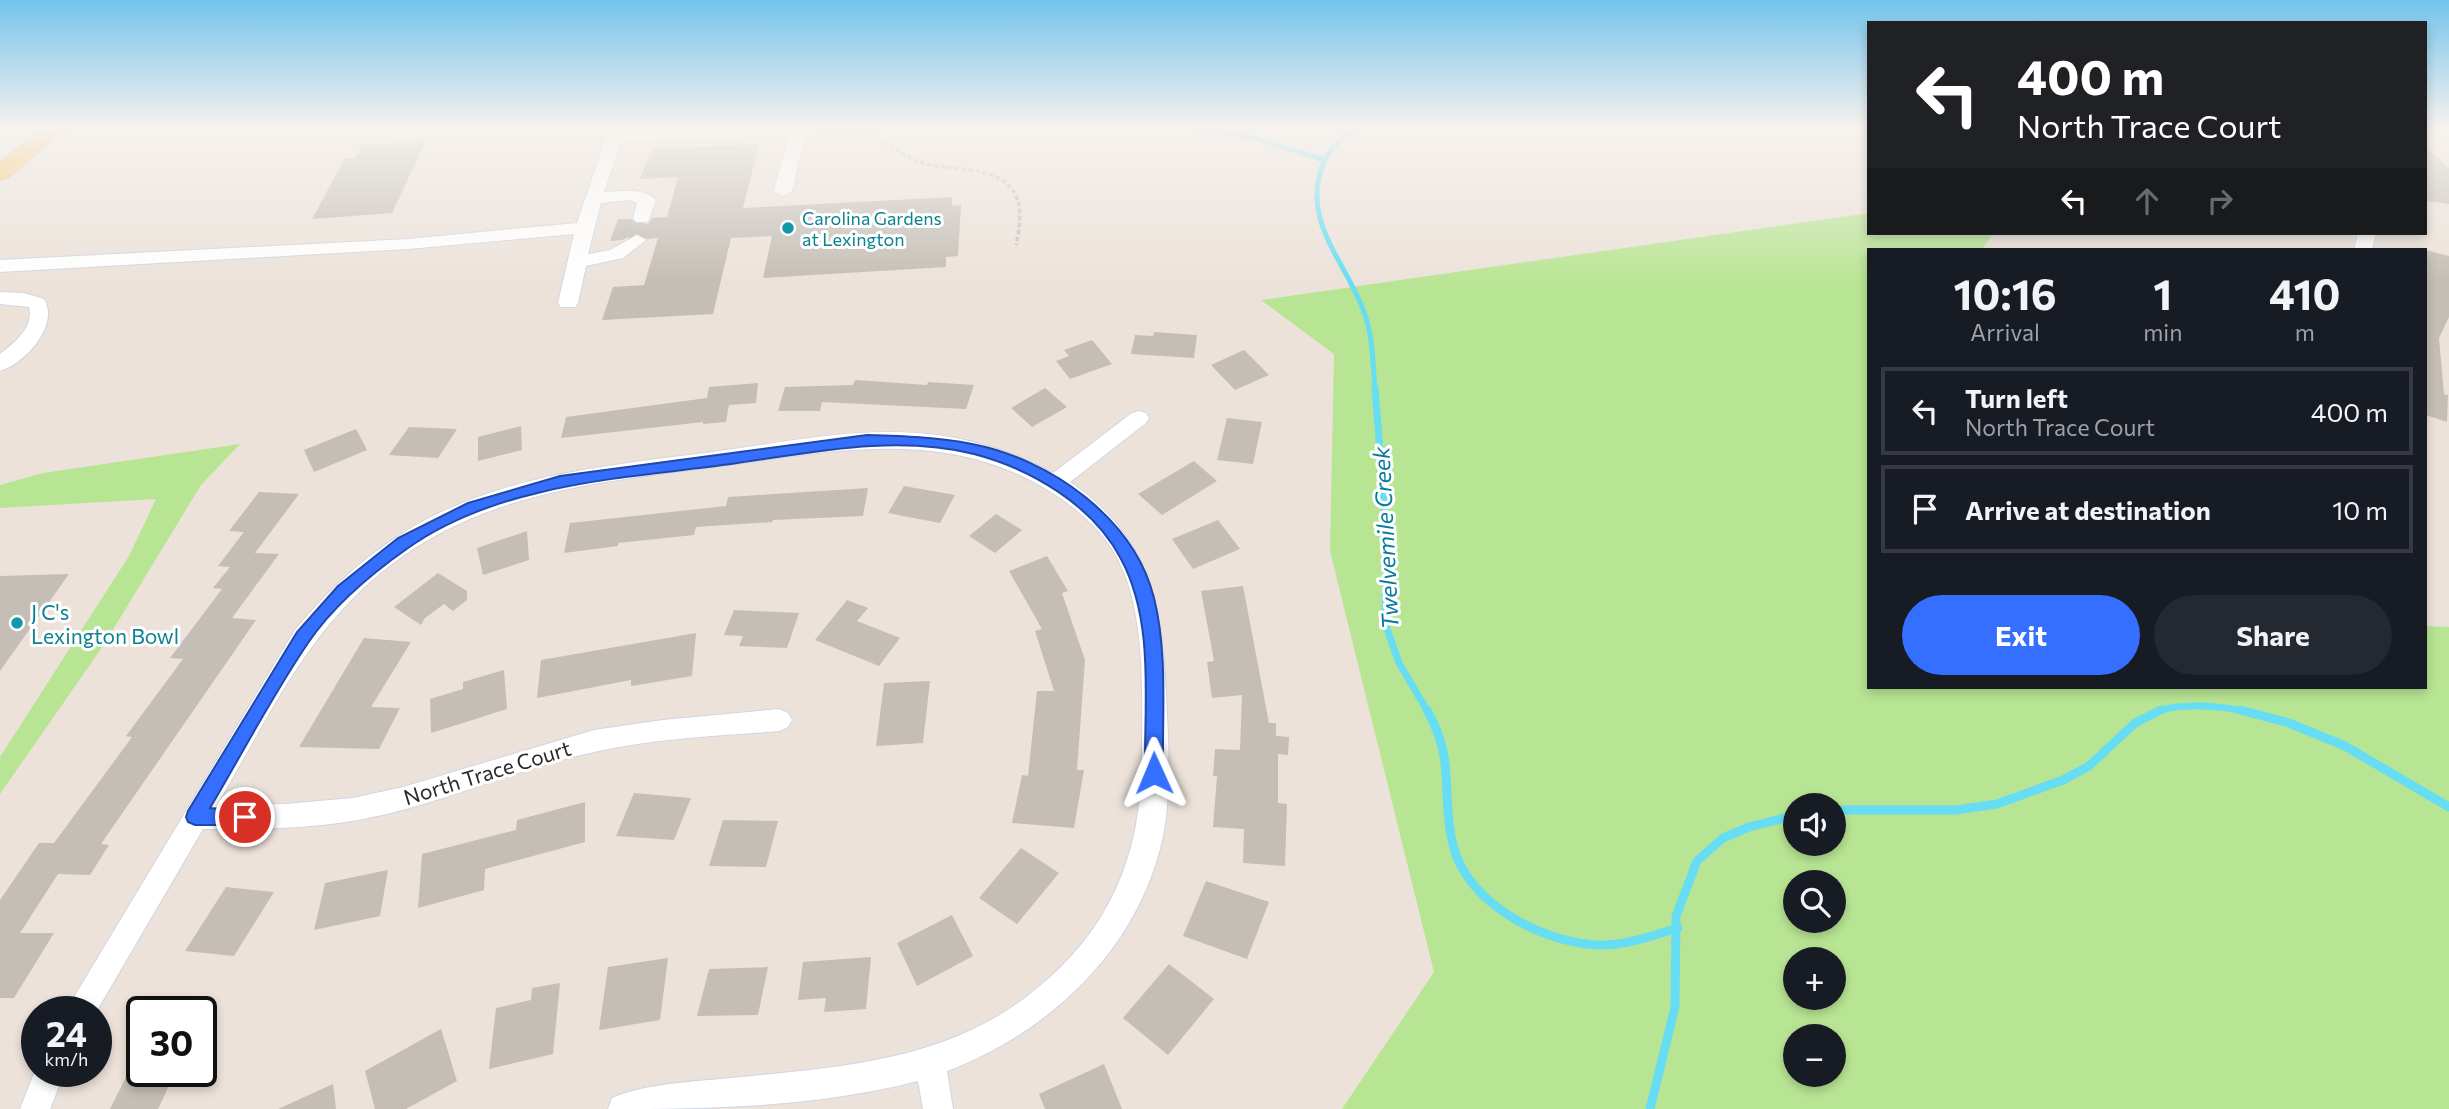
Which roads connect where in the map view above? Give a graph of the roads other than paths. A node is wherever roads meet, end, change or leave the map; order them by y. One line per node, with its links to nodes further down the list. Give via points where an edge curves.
1 (599, 180): 4 (street)
2 (786, 180): 3 (street)
3 (783, 191)
4 (593, 198): 5 (street, via 631,195 647,200); 6 (street)
5 (642, 218)
6 (584, 228): 8 (street); 9 (street, via 408,244)
7 (637, 240): 8 (lane, via 625,252 609,258)
8 (578, 261): 11 (lane)
9 (0, 266)
10 (0, 298): 12 (street, via 37,303 41,311 40,322)
11 (568, 303)
12 (0, 364)
13 (1139, 418): 14 (street)
14 (1054, 483): 16 (street, via 975,449 922,441 867,440 560,482 473,507 404,542 367,569 321,613 287,661); 18 (street, via 1082,502 1115,536 1146,597 1154,718 1150,831 1143,861 1118,914 1074,972 1037,1007 1004,1029)
15 (779, 720): 16 (street, North Trace Court, via 596,741 341,811)
16 (195, 817): 17 (street)
17 (89, 996)
18 (930, 1063): 21 (street, via 859,1079 708,1094); 22 (street)
19 (43, 1087): 20 (street)
20 (34, 1109)
21 (624, 1109)
22 (938, 1109)

